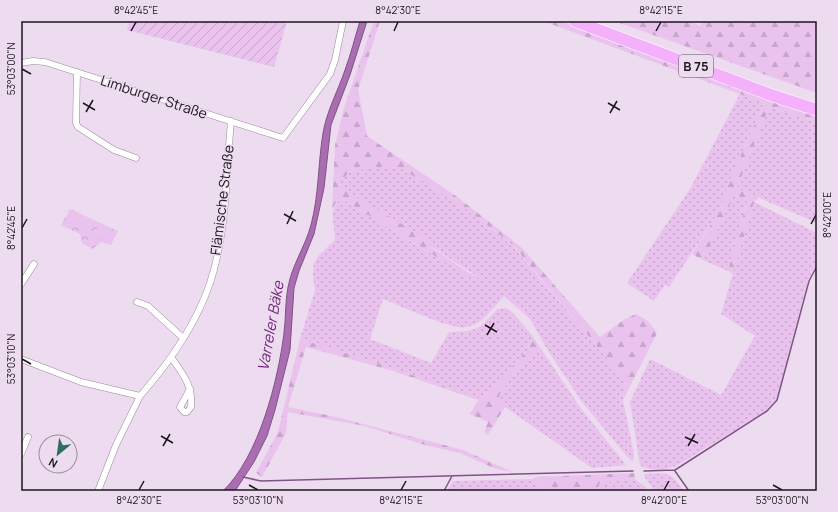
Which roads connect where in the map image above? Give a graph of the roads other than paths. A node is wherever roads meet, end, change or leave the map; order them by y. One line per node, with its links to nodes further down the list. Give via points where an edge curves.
1 (343, 21): 8 (street, Limburger Straße, via 330,74 283,138)
2 (575, 21): 7 (highway, B 75)
3 (593, 21): 6 (highway, B 75)
4 (22, 63): 5 (street, Limburger Straße, via 45,62)
5 (77, 72): 8 (street, Limburger Straße); 9 (street, via 78,127 114,150)
6 (817, 103)
7 (817, 110)
8 (231, 121): 13 (street, Flämische Straße, via 220,240 210,282)
9 (136, 158)
10 (34, 264): 11 (street)
11 (21, 284)
12 (137, 302): 13 (street, via 148,306)
13 (183, 338): 14 (street, Flämische Straße)
14 (171, 357): 16 (street); 17 (street, Flämische Straße)
15 (21, 359): 17 (street, via 80,382)
16 (190, 389)
17 (140, 396): 20 (street, Flämische Straße, via 116,445)
18 (28, 437): 19 (street)
19 (21, 454)
20 (98, 491)

